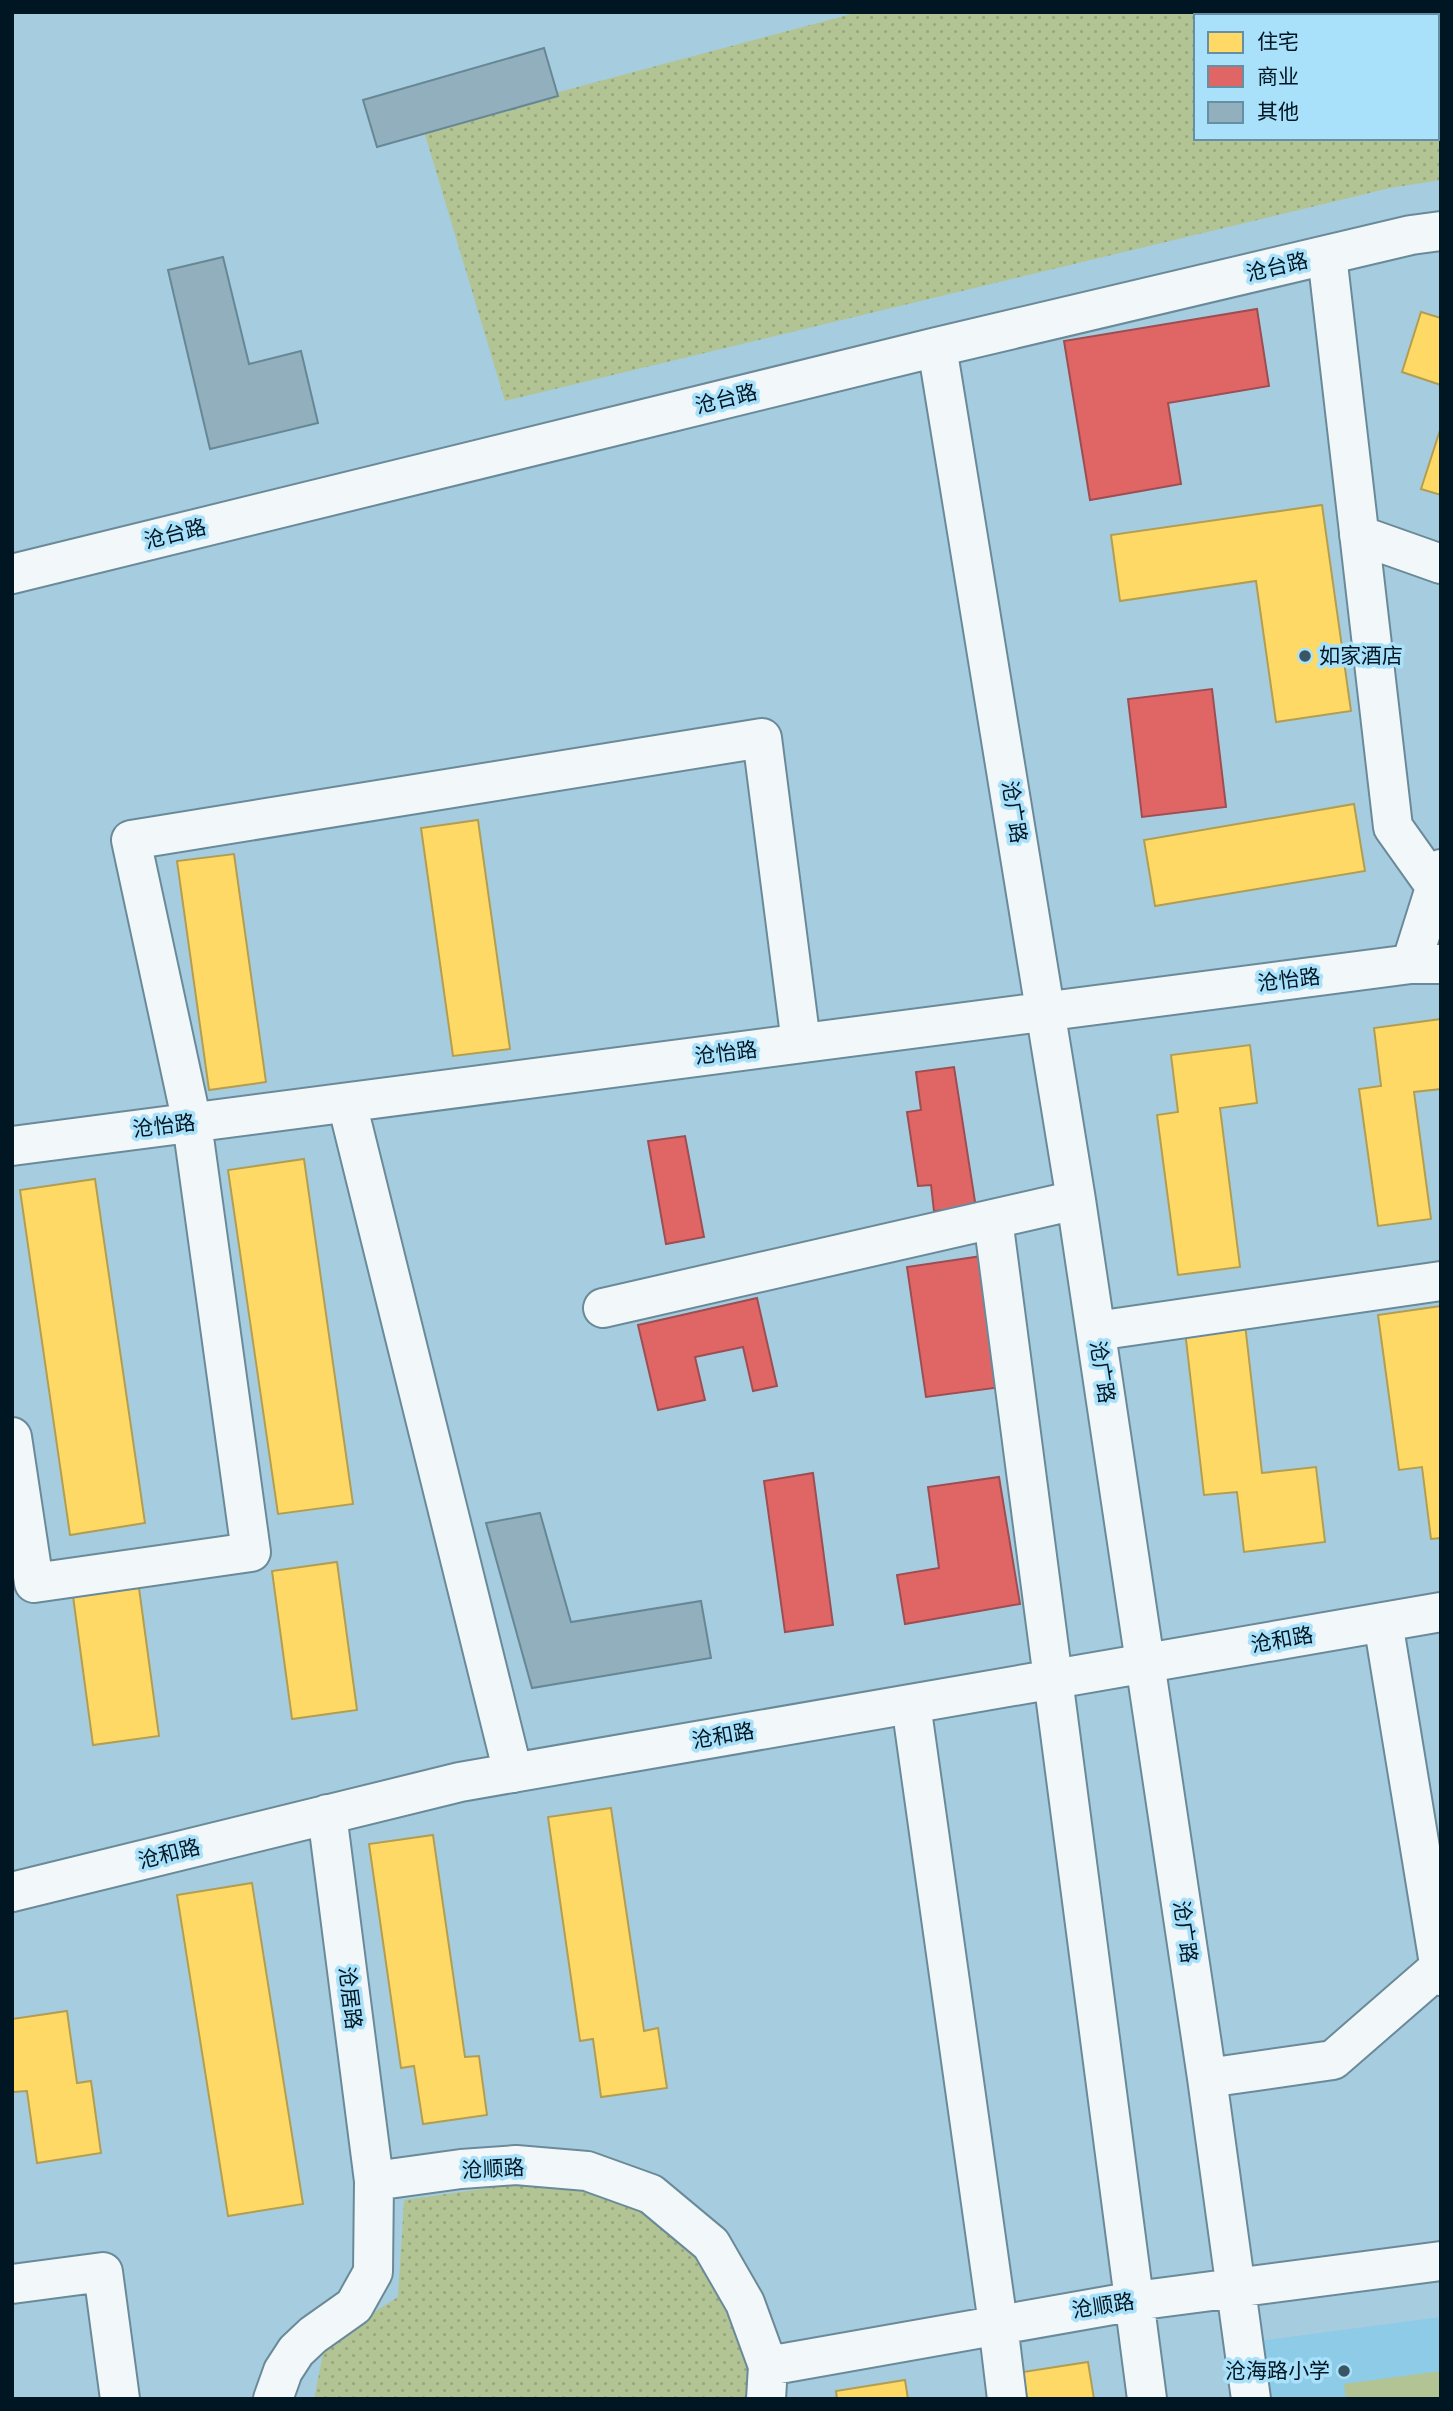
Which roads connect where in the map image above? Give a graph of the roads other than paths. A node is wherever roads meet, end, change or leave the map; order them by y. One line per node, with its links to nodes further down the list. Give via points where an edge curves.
1 (1431, 237): 2 (street, 沧台路)
2 (1327, 255): 3 (street, 沧台路); 4 (street)
3 (937, 347): 6 (street, 沧台路); 9 (street, 沧广路)
4 (1359, 535): 5 (street); 7 (street, via 1393,827)
5 (1441, 564)
6 (12, 574)
7 (1438, 877): 8 (street)
8 (1426, 964): 9 (street, 沧怡路)
9 (1046, 1011): 10 (street, 沧怡路); 14 (street, 沧广路)
10 (801, 1043): 11 (street, 沧怡路); 12 (street, via 762,738 131,839)
11 (347, 1103): 12 (street, 沧怡路); 25 (street)
12 (192, 1123): 13 (street, 沧怡路); 19 (street, via 251,1552 34,1583)
13 (12, 1146)
14 (1076, 1200): 15 (street); 18 (street, 沧广路)
15 (993, 1219): 17 (street); 23 (street)
16 (1441, 1281): 18 (street)
17 (603, 1308)
18 (1096, 1331): 22 (street, 沧广路)
19 (12, 1437)
20 (1441, 1612): 21 (street, 沧和路)
21 (1383, 1622): 22 (street, 沧和路); 28 (street)
22 (1146, 1663): 23 (street, 沧和路); 29 (street, 沧广路)
23 (1054, 1679): 24 (street, 沧和路); 34 (street)
24 (911, 1704): 25 (street, 沧和路); 35 (street)
25 (513, 1773): 26 (street, 沧和路)
26 (327, 1814): 27 (street, 沧和路); 30 (street, 沧居路)
27 (12, 1892)
28 (1440, 1970): 29 (street, via 1333,2060)
29 (1207, 2078): 33 (street, 沧广路)
30 (374, 2181): 36 (street, 沧顺路, via 516,2165 587,2171 651,2194 711,2244 745,2303); 38 (street, via 373,2272 354,2306 296,2351)
31 (1441, 2261): 33 (street, 沧顺路)
32 (12, 2284): 37 (street, via 103,2272)
33 (1237, 2288): 34 (street, 沧顺路); 41 (street, 沧广路)
34 (1135, 2301): 35 (street, 沧顺路); 40 (street)
35 (998, 2324): 36 (street, 沧顺路); 39 (street)
36 (767, 2383)
37 (120, 2399)
38 (273, 2399)
39 (1007, 2399)
40 (1147, 2399)
41 (1251, 2399)

